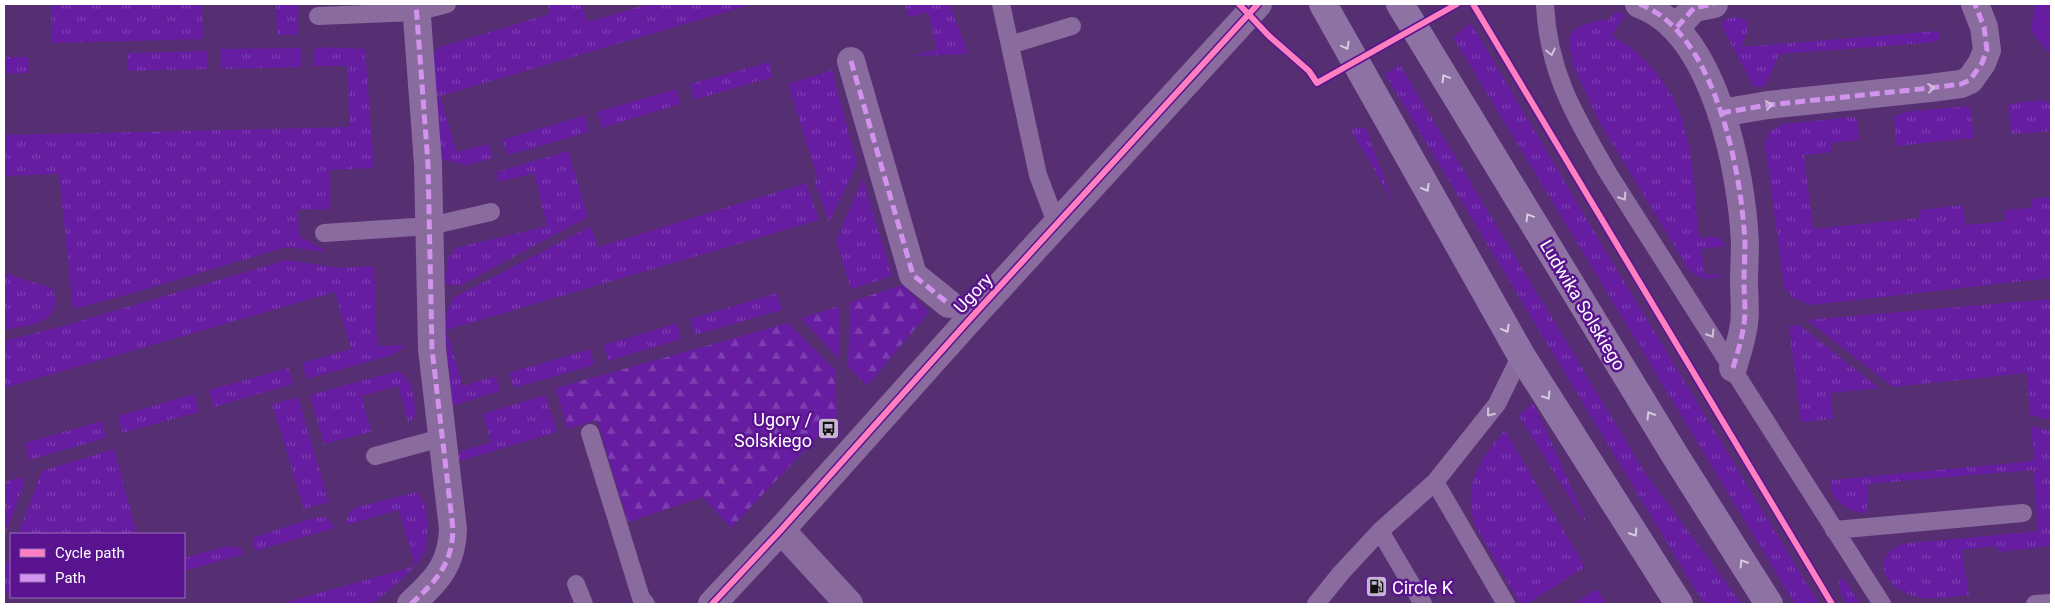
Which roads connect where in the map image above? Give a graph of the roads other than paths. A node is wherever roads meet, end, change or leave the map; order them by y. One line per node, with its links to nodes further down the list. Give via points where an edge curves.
1 (447, 4): 10 (lane)
2 (1001, 4): 14 (lane)
3 (1258, 4): 18 (street, Ugory)
4 (1323, 4): 22 (street, one-way to 22)
5 (1400, 4): 43 (street, Ludwika Solskiego, one-way to 5)
6 (1545, 4): 23 (lane, one-way to 23, via 1550,47 1566,98 1608,173)
7 (1639, 4): 13 (street)
8 (1714, 4): 13 (street, via 1694,8)
9 (1975, 4): 16 (street, one-way to 9, via 1768,104 1961,84 1970,80 1987,50 1984,28)
10 (416, 8): 11 (lane); 19 (street)
11 (318, 16)
12 (1072, 26): 14 (lane)
13 (1677, 27): 16 (street, via 1697,58)
14 (1010, 45): 18 (lane, via 1038,175)
15 (851, 61): 21 (street, via 913,275)
16 (1721, 113): 23 (street, via 1734,166 1745,244 1744,323)
17 (491, 212): 19 (lane)
18 (1057, 225): 29 (street, Ugory)
19 (430, 226): 20 (lane); 25 (street, via 430,307)
20 (324, 233)
21 (949, 304)
22 (1520, 355): 27 (lane, one-way to 27, via 1497,404); 42 (street, one-way to 42)
23 (1733, 368): 30 (lane)
24 (590, 433): 36 (lane, via 641,598)
25 (442, 438): 26 (lane); 34 (street, via 453,529 452,546 433,583)
26 (375, 456)
27 (1435, 482): 31 (lane); 41 (lane)
28 (2023, 513): 30 (lane)
29 (781, 530): 37 (street, Ugory); 38 (street)
30 (1834, 530): 44 (lane)
31 (1380, 532): 39 (lane); 40 (lane)
32 (576, 584): 35 (lane)
33 (2051, 603): 45 (lane)
34 (411, 604)
35 (584, 604)
36 (646, 604)
37 (712, 604)
38 (849, 604)
39 (1316, 604)
40 (1423, 604)
41 (1506, 604)
42 (1679, 604)
43 (1769, 604)
44 (1882, 604)
45 (2035, 604)

